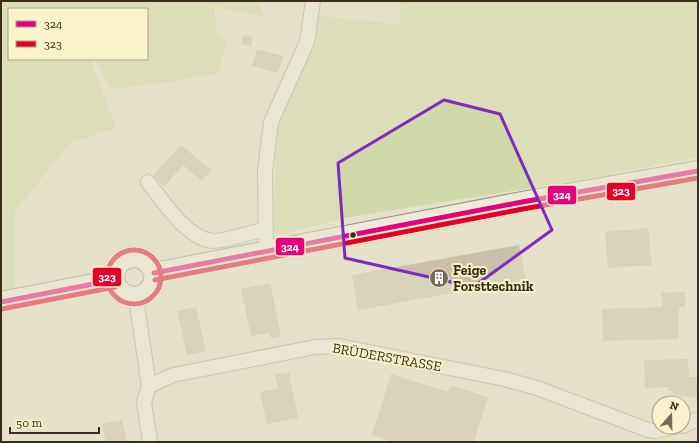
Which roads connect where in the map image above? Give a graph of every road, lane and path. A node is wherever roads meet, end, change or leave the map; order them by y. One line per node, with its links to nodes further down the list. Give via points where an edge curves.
1 (313, 1): 4 (street, via 307,42 271,122 265,171)
2 (698, 172): 5 (main road, via 522,202)
3 (148, 182): 4 (street, via 195,235 214,241)
4 (265, 229): 5 (street)
5 (266, 251): 6 (main road)
6 (154, 273): 7 (main road, via 144,259 130,257 118,265); 8 (main road, via 152,288 148,293)
7 (114, 280): 8 (main road, via 119,291); 9 (main road)
8 (136, 298): 10 (street)
9 (1, 302)
10 (149, 386): 11 (street, BRÜDERSTRASSE, via 172,375 315,347 340,346 537,388); 12 (street, via 144,402)
11 (651, 430)
12 (150, 442)

